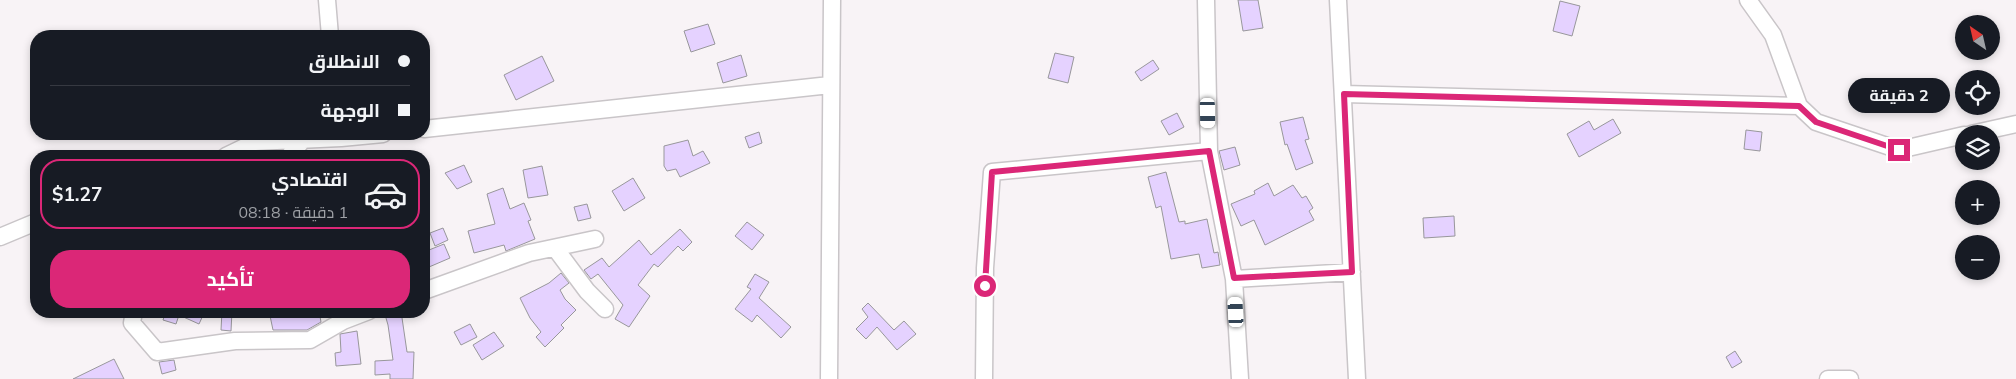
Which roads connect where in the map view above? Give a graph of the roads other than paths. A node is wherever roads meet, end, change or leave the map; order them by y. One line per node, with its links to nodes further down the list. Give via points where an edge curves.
1 (327, 0): 6 (street)
2 (832, 0): 7 (street)
3 (1206, 0): 18 (street)
4 (1338, 0): 8 (street)
5 (1748, 0): 9 (street, via 1773,35)
6 (330, 30)
7 (830, 85): 11 (street); 29 (street)
8 (1344, 94): 9 (street); 23 (street)
9 (1799, 106): 13 (street, via 1816,122 1899,150)
10 (2016, 124): 12 (street)
11 (430, 128)
12 (2000, 128)
13 (1955, 137)
14 (288, 140): 16 (street, via 255,142)
15 (303, 140): 17 (street)
16 (238, 150)
17 (294, 150)
18 (1209, 151): 24 (street); 30 (street, via 992,172 985,268)
19 (30, 224): 20 (street)
20 (0, 237)
21 (595, 239): 22 (street)
22 (555, 248): 25 (street, via 530,253); 26 (street, via 587,291)
23 (1352, 272): 24 (street); 32 (street)
24 (1234, 278): 31 (street)
25 (430, 289)
26 (605, 309)
27 (133, 318): 28 (street, via 132,323 157,352 235,341 310,340)
28 (351, 318)
29 (829, 379)
30 (984, 379)
31 (1240, 379)
32 (1358, 379)
33 (1828, 379): 34 (street)
34 (1850, 379)

